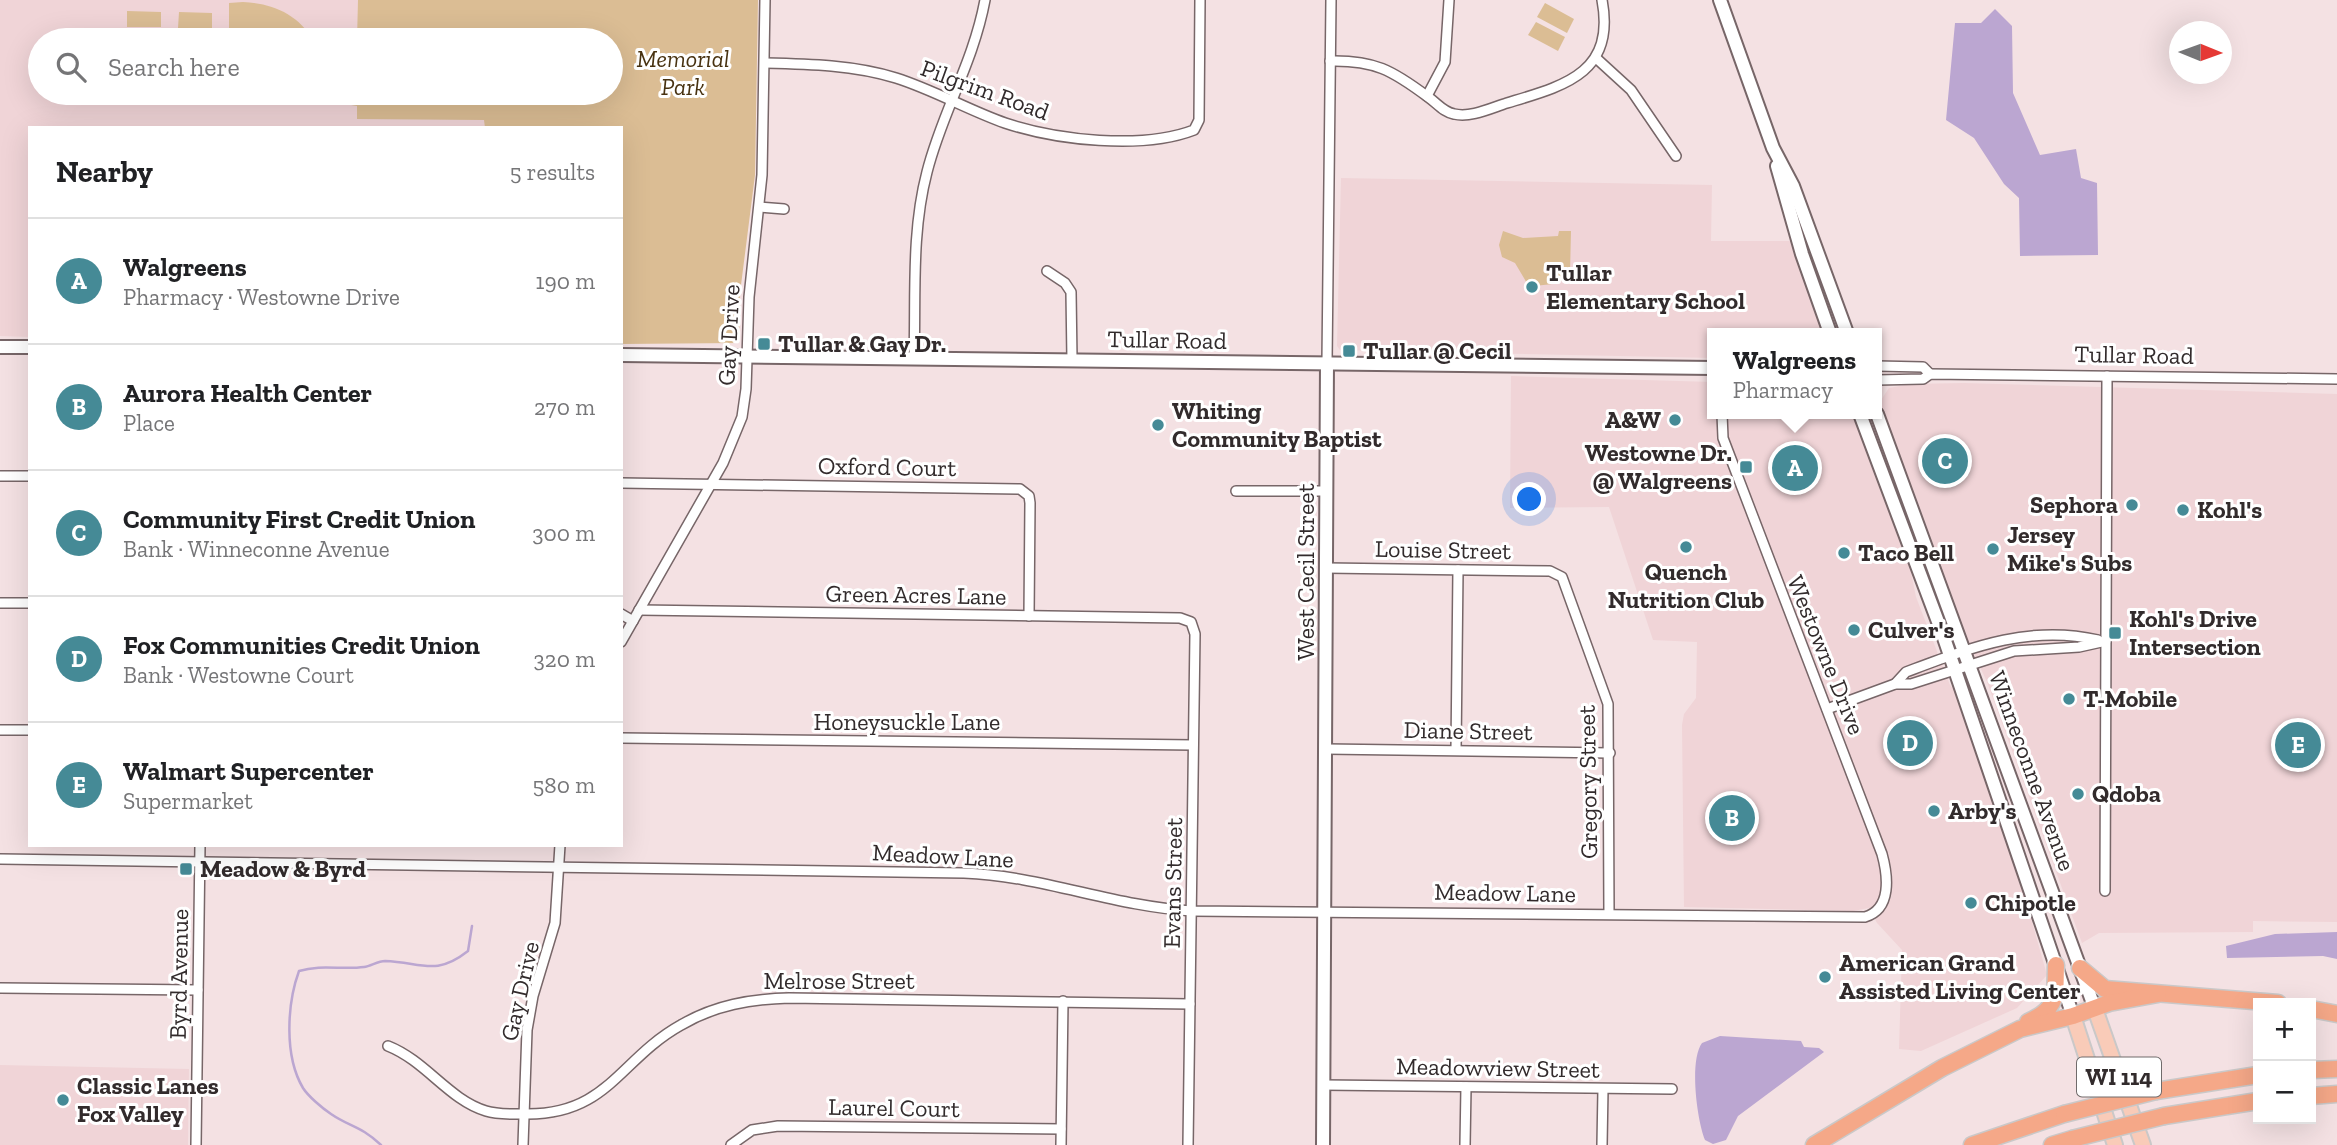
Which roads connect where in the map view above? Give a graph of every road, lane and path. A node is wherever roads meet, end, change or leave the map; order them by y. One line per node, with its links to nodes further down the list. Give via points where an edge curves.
1 (765, 0): 10 (street, Gay Drive)
2 (985, 0): 12 (street, via 970,62)
3 (1200, 0): 12 (street, Pilgrim Road, via 1199,120 1194,130 1131,140 1072,137 1005,123)
4 (1331, 0): 9 (street, West Cecil Street)
5 (1449, 0): 11 (street, via 1445,62)
6 (1602, 0): 8 (street, via 1603,34)
7 (1720, 0): 13 (main road)
8 (1596, 58): 11 (street, via 1582,74 1561,86 1469,115 1451,113); 14 (street, via 1631,90)
9 (1330, 61): 11 (street, via 1371,62); 26 (street, West Cecil Street)
10 (765, 63): 12 (street, Pilgrim Road, via 865,71 896,78); 15 (street, Gay Drive)
11 (1427, 96)
12 (953, 102): 24 (street, via 927,172 918,223)
13 (1773, 148): 18 (main road); 19 (main road, via 1793,186)
14 (1676, 156)
15 (761, 206): 16 (street); 23 (street, Gay Drive, via 748,297)
16 (784, 209)
17 (1046, 271): 25 (street, via 1070,292)
18 (1828, 328)
19 (1845, 328)
20 (0, 347): 21 (main road)
21 (28, 347)
22 (623, 355): 23 (main road, Tullar Road)
23 (747, 356): 24 (main road, Tullar Road); 39 (street, Gay Drive, via 742,417)
24 (914, 359): 25 (main road, Tullar Road)
25 (1072, 360): 26 (main road, Tullar Road)
26 (1327, 362): 28 (main road, Tullar Road); 41 (main road, West Cecil Street)
27 (1882, 366): 29 (street, Tullar Road, via 1923,367)
28 (1707, 368)
29 (1930, 374): 30 (street, Tullar Road); 32 (street, Tullar Road, via 1923,379)
30 (2107, 376): 31 (street, Tullar Road); 53 (street)
31 (2337, 379)
32 (1882, 380)
33 (1722, 419): 59 (street, Westowne Drive, via 1723,438)
34 (1862, 419): 55 (main road, Winneconne Avenue)
35 (1879, 419): 54 (main road, Winneconne Avenue)
36 (0, 476): 37 (street)
37 (28, 476)
38 (623, 483): 39 (street, Oxford Court)
39 (711, 485): 47 (street, Gay Drive); 49 (street, Oxford Court, via 1023,490 1030,503)
40 (1236, 491): 41 (street)
41 (1327, 491): 42 (main road, West Cecil Street)
42 (1326, 568): 43 (street, Louise Street); 64 (main road, West Cecil Street)
43 (1458, 569): 44 (street, Louise Street); 65 (street)
44 (1559, 574): 66 (street, Gregory Street, via 1607,696)
45 (0, 603): 46 (street)
46 (28, 603)
47 (639, 610): 49 (street, Green Acres Lane); 50 (street, Gay Drive)
48 (623, 615): 50 (street)
49 (1029, 616): 51 (street, Green Acres Lane, via 1180,618)
50 (633, 621): 52 (street, Gay Drive)
51 (1191, 622): 63 (street, Evans Street, via 1195,635)
52 (623, 638)
53 (2106, 641): 54 (street, via 2079,635 2021,635); 56 (street, via 2079,648 2014,650); 72 (street)
54 (1965, 652): 55 (street); 56 (main road, Winneconne Avenue)
55 (1951, 656): 57 (main road, Winneconne Avenue); 58 (street, via 1906,672)
56 (1970, 665): 57 (street); 78 (main road, Winneconne Avenue)
57 (1955, 670): 58 (street, via 1911,684); 77 (main road, Winneconne Avenue)
58 (1895, 684): 59 (street)
59 (1827, 709): 73 (street, Westowne Drive, via 1886,868 1886,891)
60 (0, 730): 61 (street)
61 (28, 730)
62 (623, 738): 63 (street, Honeysuckle Lane)
63 (1193, 745): 74 (street, Evans Street)
64 (1326, 749): 65 (street, Diane Street); 75 (main road, West Cecil Street)
65 (1457, 750): 66 (street, Diane Street)
66 (1610, 753): 76 (street, Gregory Street)
67 (200, 847): 70 (street, Byrd Avenue)
68 (560, 847): 71 (street, Gay Drive)
69 (0, 859): 70 (street, Meadow Lane)
70 (200, 860): 71 (street, Meadow Lane); 80 (street, Byrd Avenue)
71 (561, 866): 74 (street, Meadow Lane, via 987,874 1023,878 1133,906); 101 (street, Gay Drive, via 555,923 527,1030)
72 (2105, 891)
73 (1878, 910): 76 (street, Meadow Lane, via 1859,918)
74 (1192, 911): 75 (street, Meadow Lane); 84 (street, Evans Street)
75 (1325, 911): 76 (street, Meadow Lane); 94 (main road, West Cecil Street)
76 (1609, 914)
77 (2056, 965): 88 (main road, Winneconne Avenue); 89 (highway, via 2053,1005)
78 (2080, 968): 81 (highway, via 2105,989); 85 (main road, Winneconne Avenue)
79 (0, 988): 80 (street)
80 (198, 990): 103 (street, Byrd Avenue)
81 (2158, 994): 83 (highway); 85 (highway)
82 (1063, 1001): 84 (street, Melrose Street); 101 (street, Melrose Street, via 789,998 741,1002 700,1015 663,1036 583,1104 555,1113); 102 (street)
83 (2253, 1001)
84 (1190, 1004): 107 (street, Evans Street)
85 (2095, 1009): 88 (highway); 115 (main road, Winneconne Avenue / WI 114)
86 (2316, 1010): 87 (highway)
87 (2337, 1014)
88 (2073, 1016): 89 (highway); 114 (main road, Winneconne Avenue / WI 114)
89 (2020, 1029): 111 (highway, via 1942,1068)
90 (388, 1046): 101 (street, Melrose Street, via 419,1062 470,1105 495,1113)
91 (2337, 1069): 92 (highway)
92 (2316, 1070)
93 (2253, 1076): 112 (highway, bridge, via 2156,1091 2064,1114)
94 (1324, 1085): 95 (street, Meadowview Street); 108 (main road, West Cecil Street)
95 (1466, 1087): 96 (street, Meadowview Street); 109 (street)
96 (1602, 1089): 97 (street, Meadowview Street); 110 (street)
97 (1672, 1089)
98 (2337, 1094): 99 (highway)
99 (2316, 1096)
100 (2253, 1102): 113 (highway, bridge, via 2164,1116)
101 (523, 1114): 104 (street, Gay Drive)
102 (1061, 1129): 105 (street, Laurel Court, via 778,1126 752,1130); 106 (street)
103 (196, 1145)
104 (523, 1145)
105 (730, 1145)
106 (1061, 1145)
107 (1188, 1145)
108 (1323, 1145)
109 (1465, 1145)
110 (1602, 1145)
111 (1814, 1145)
112 (1972, 1145)
113 (2052, 1145)
114 (2115, 1145)
115 (2143, 1145)

